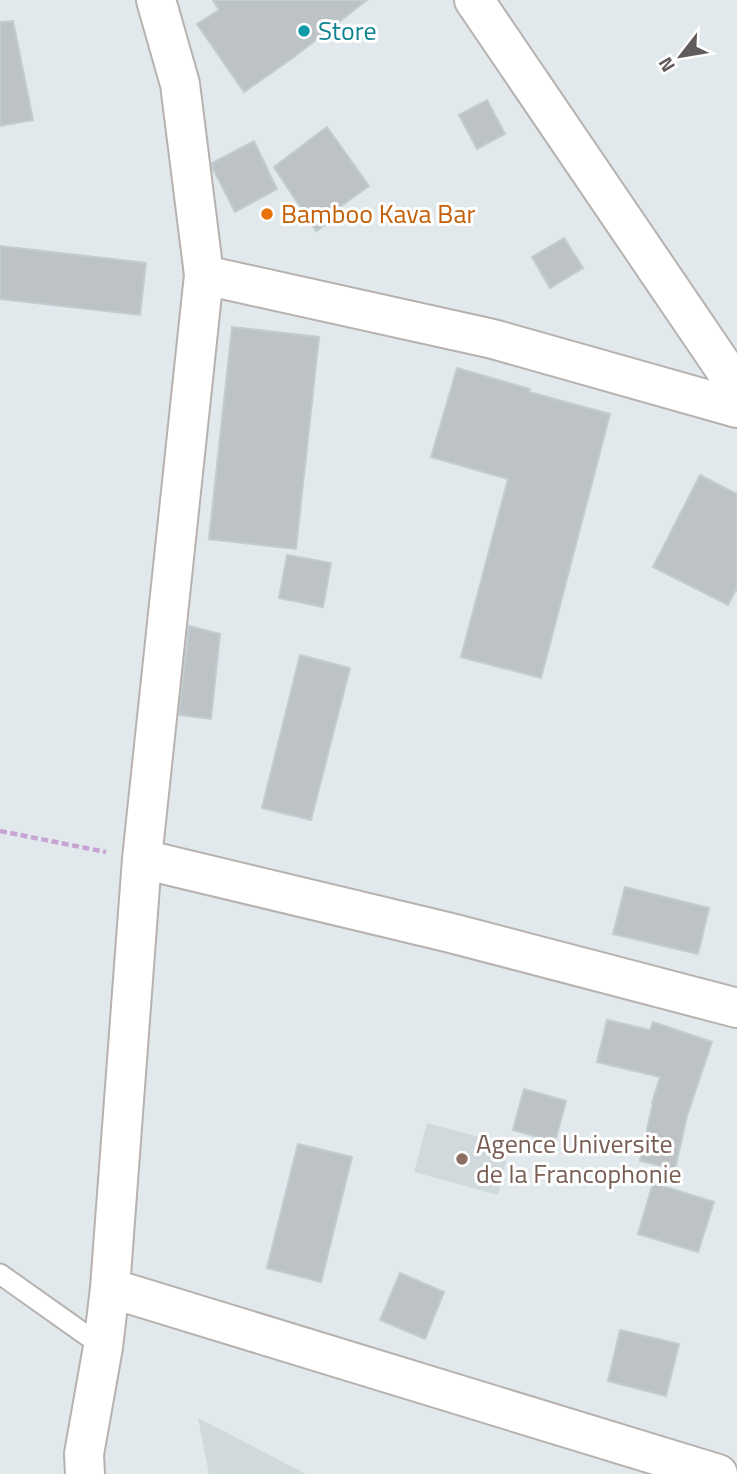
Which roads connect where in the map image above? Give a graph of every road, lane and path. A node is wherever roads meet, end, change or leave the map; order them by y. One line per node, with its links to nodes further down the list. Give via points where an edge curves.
1 (156, 0): 3 (street, via 180,84)
2 (474, 0): 4 (street)
3 (204, 275): 5 (street, via 493,339); 7 (street)
4 (737, 387)
5 (737, 408)
6 (0, 831): 7 (path)
7 (142, 859): 8 (street, via 452,933); 10 (street)
8 (737, 1009)
9 (0, 1274): 11 (lane)
10 (110, 1288): 11 (street); 13 (street)
11 (103, 1347): 12 (street, via 84,1454)
12 (85, 1474)
13 (718, 1474)

